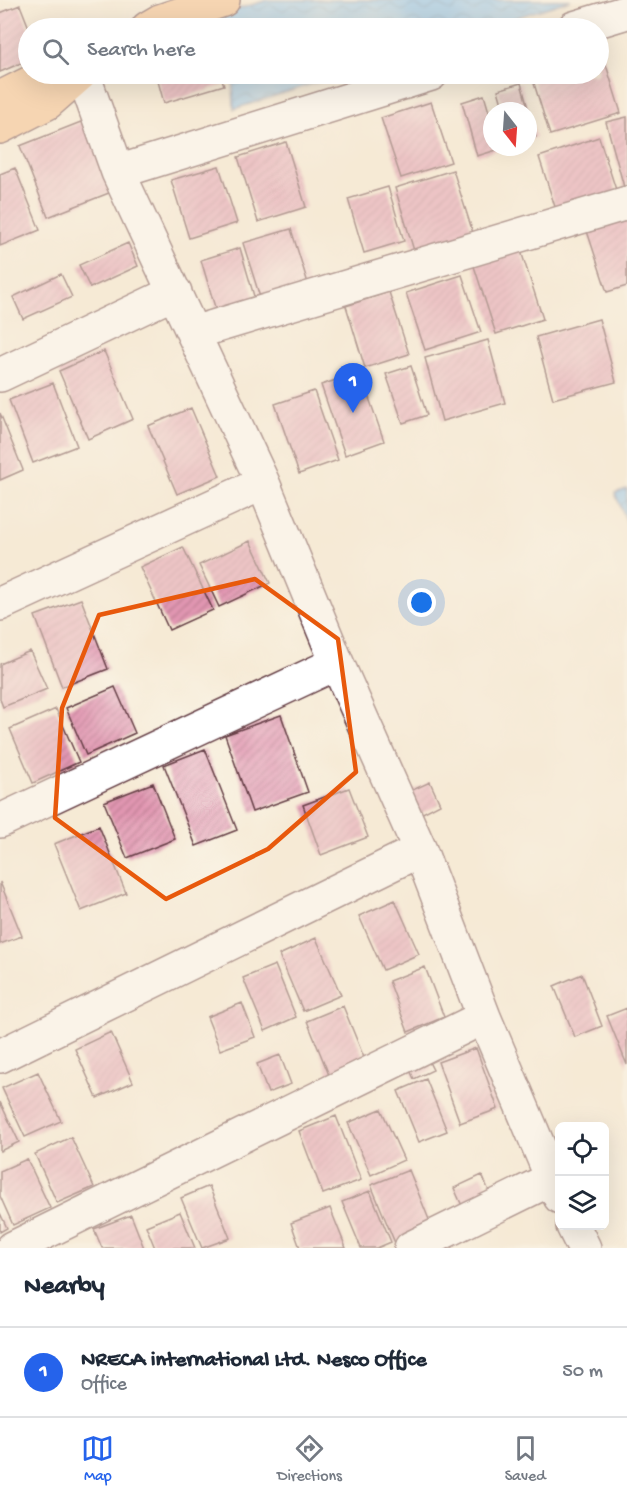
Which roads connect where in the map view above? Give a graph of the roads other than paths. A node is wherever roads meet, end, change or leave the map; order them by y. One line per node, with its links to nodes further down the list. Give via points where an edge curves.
1 (223, 0): 3 (main road)
2 (627, 12): 4 (street)
3 (169, 18)
4 (607, 18)
5 (28, 84): 9 (main road)
6 (70, 84): 10 (main road, via 47,103)
7 (86, 84): 11 (street)
8 (399, 84): 11 (street)
9 (0, 98)
10 (0, 127)
11 (118, 172): 13 (street)
12 (627, 203): 14 (street)
13 (175, 292): 14 (street); 15 (street)
14 (194, 333): 16 (street)
15 (0, 375)
16 (263, 483): 17 (street); 18 (street)
17 (0, 604)
18 (337, 663): 19 (street); 20 (street)
19 (0, 821)
20 (420, 850): 21 (street); 22 (street)
21 (484, 1017): 23 (street); 25 (street)
22 (0, 1056)
23 (555, 1188): 26 (street)
24 (575, 1230): 27 (street)
25 (13, 1248)
26 (411, 1248)
27 (584, 1248)

